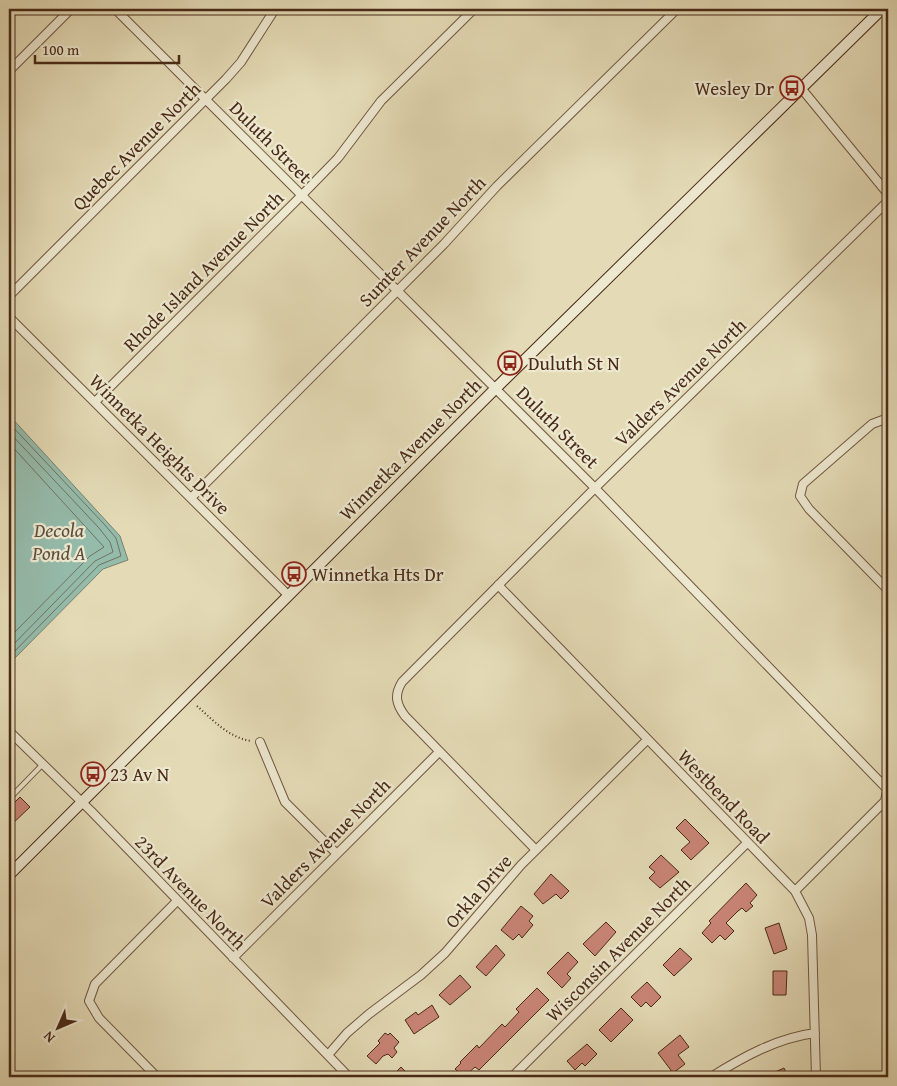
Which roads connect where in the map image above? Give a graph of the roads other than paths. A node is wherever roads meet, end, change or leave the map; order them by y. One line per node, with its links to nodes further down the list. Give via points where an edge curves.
1 (71, 9): 7 (street)
2 (115, 9): 9 (street, Duluth Street)
3 (275, 9): 9 (street, Quebec Avenue North, via 241,62)
4 (474, 9): 11 (street, Rhode Island Avenue North, via 381,101 338,158)
5 (677, 9): 13 (street, Sumter Avenue North, via 485,198)
6 (882, 9): 8 (main road, Winnetka Avenue North)
7 (9, 71)
8 (801, 88): 10 (street); 16 (main road, Winnetka Avenue North)
9 (205, 99): 11 (street, Duluth Street); 14 (street, Quebec Avenue North)
10 (888, 194)
11 (302, 195): 13 (street, Duluth Street); 17 (street, Rhode Island Avenue North)
12 (888, 201): 19 (street, Valders Avenue North)
13 (398, 291): 16 (street, Duluth Street); 20 (street, Sumter Avenue North)
14 (9, 296)
15 (9, 317): 17 (street, Winnetka Heights Drive)
16 (496, 388): 19 (street, Duluth Street); 23 (main road, Winnetka Avenue North)
17 (95, 402): 20 (street, Winnetka Heights Drive)
18 (888, 418): 22 (street, via 872,424 817,472 804,484 800,496)
19 (595, 488): 21 (street, Valders Avenue North); 30 (street, Duluth Street)
20 (191, 498): 23 (street, Winnetka Heights Drive)
21 (498, 585): 25 (street, Westbend Road); 27 (street, Valders Avenue North, via 402,682 396,697 405,716)
22 (888, 590)
23 (288, 595): 32 (main road, Winnetka Avenue North)
24 (9, 731): 28 (street, 23rd Avenue North)
25 (648, 740): 33 (street, Westbend Road); 34 (street, Orkla Drive)
26 (260, 742): 35 (street, via 285,802)
27 (440, 752): 34 (street); 35 (street, Valders Avenue North)
28 (43, 764): 31 (lane); 32 (street, 23rd Avenue North)
29 (888, 784): 30 (street)
30 (888, 789): 37 (street, via 885,801)
31 (9, 799)
32 (81, 802): 36 (main road, Winnetka Avenue North); 38 (street, 23rd Avenue North)
33 (747, 843): 37 (street, Westbend Road); 44 (street, Wisconsin Avenue North)
34 (536, 850): 41 (street, Orkla Drive, via 445,953 347,1033)
35 (337, 854): 39 (street, Valders Avenue North)
36 (9, 874)
37 (796, 891): 40 (street, Westbend Road, via 809,918 812,935)
38 (177, 901): 39 (street, 23rd Avenue North); 42 (street, via 95,984 89,1001 99,1018)
39 (233, 958): 41 (street, 23rd Avenue North)
40 (815, 1033): 45 (street, via 776,1042); 46 (street, Westbend Road)
41 (328, 1055): 43 (street, 23rd Avenue North)
42 (158, 1077)
43 (349, 1077)
44 (512, 1077)
45 (711, 1077)
46 (816, 1077)

